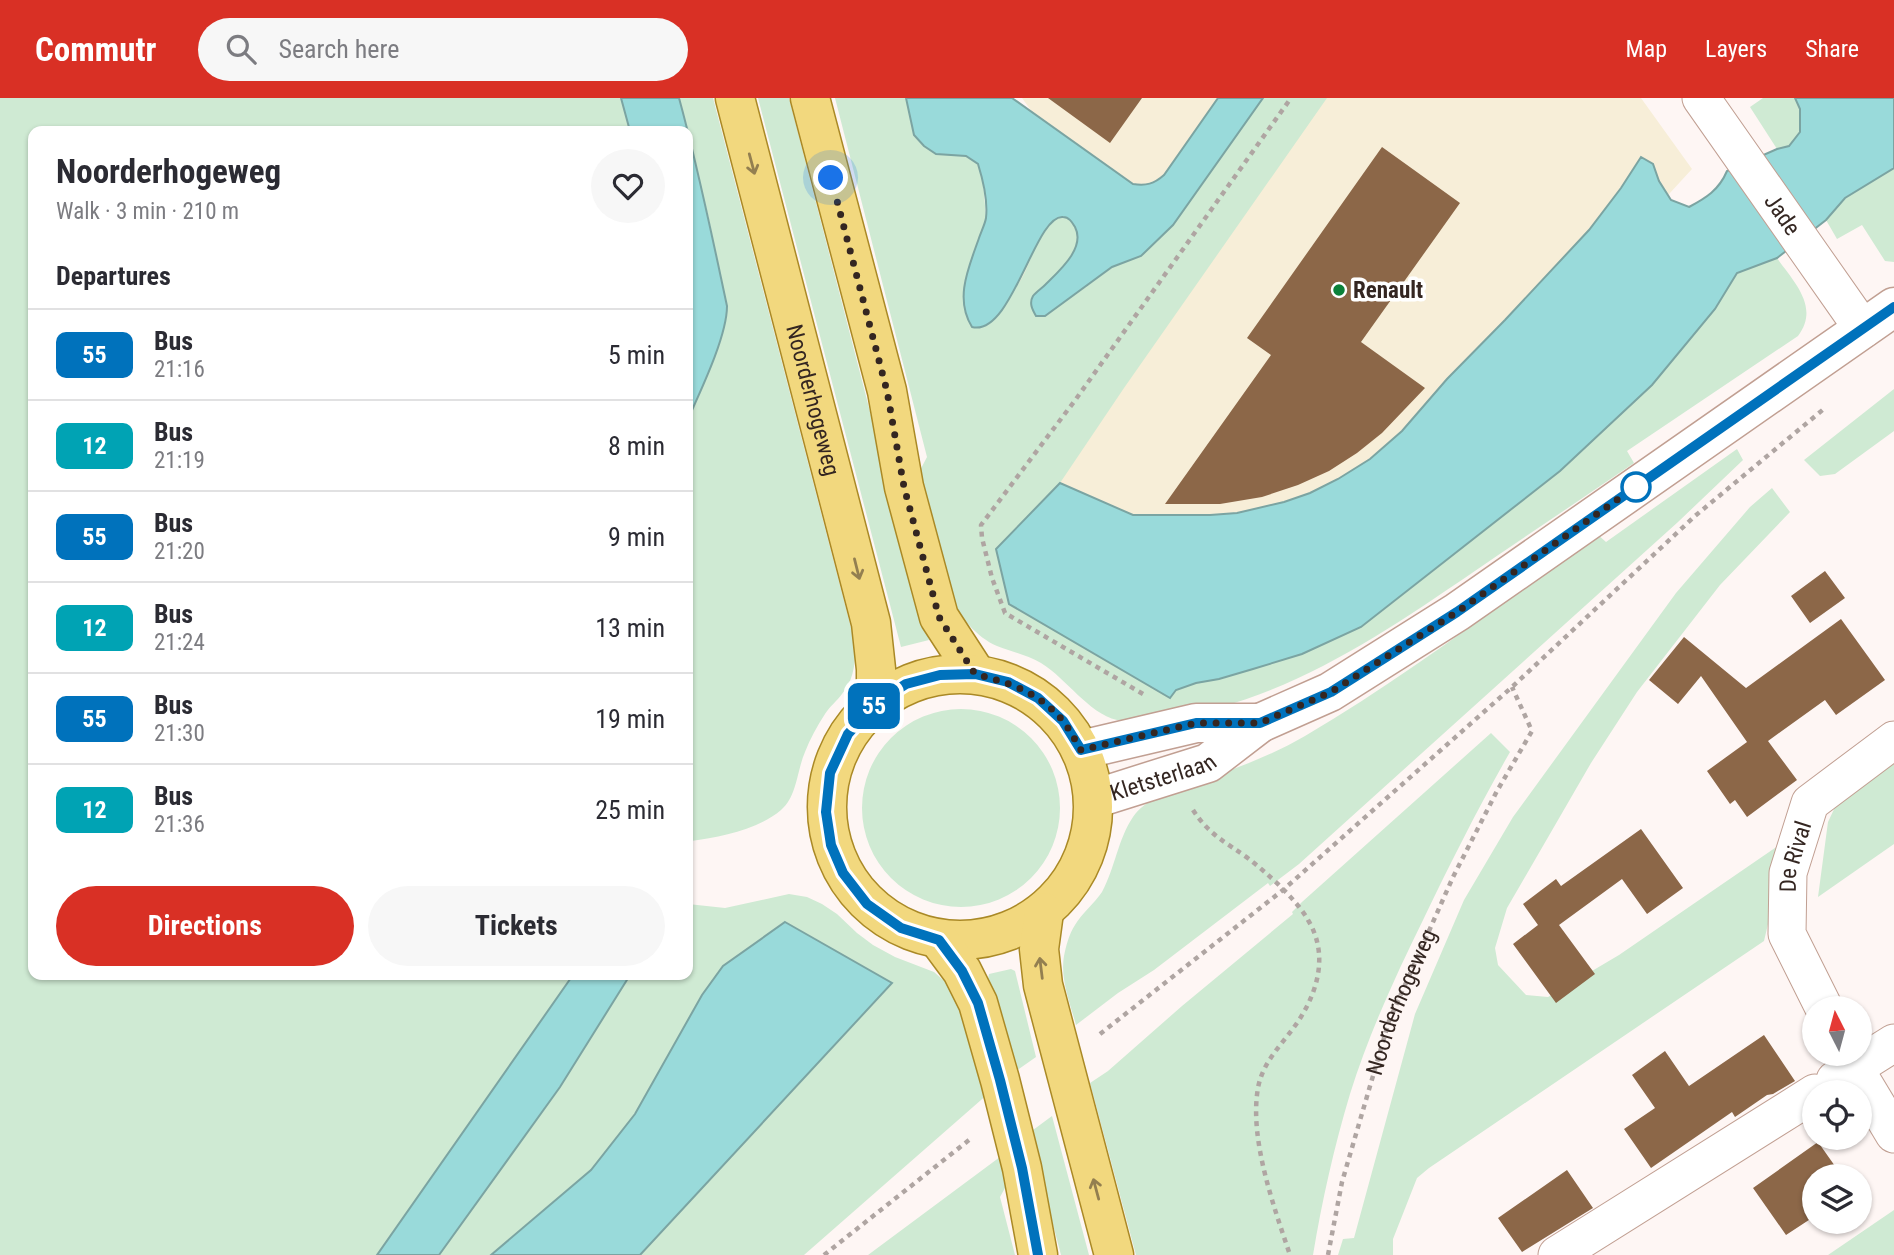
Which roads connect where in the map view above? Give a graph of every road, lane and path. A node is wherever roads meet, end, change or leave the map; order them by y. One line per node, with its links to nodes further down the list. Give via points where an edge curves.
1 (735, 98): 10 (main road, Noorderhogeweg, one-way to 10, via 871,623)
2 (810, 98): 8 (main road, via 887,391 904,487 939,617)
3 (1291, 98): 12 (path, via 981,525 1005,613 1161,705)
4 (1701, 98): 6 (street, Jade)
5 (1894, 307): 6 (main road, Kletsterlaan)
6 (1863, 329): 11 (main road, Kletsterlaan, via 1457,612 1331,692)
7 (1825, 407): 9 (path, via 1695,516)
8 (975, 674): 10 (main road, via 940,675 906,684); 14 (main road, via 1008,682 1038,698 1063,721)
9 (1512, 687): 17 (path); 34 (path, Noorderhogeweg, via 1532,731 1453,877 1389,1021 1342,1182)
10 (876, 703): 19 (main road, via 848,734 830,773 826,812 831,845 843,873 867,904 901,928)
11 (1260, 723): 12 (main road, Kletsterlaan, via 1196,723); 15 (main road, Kletsterlaan, via 1208,763)
12 (1167, 729): 14 (main road, Kletsterlaan)
13 (1894, 740): 20 (street, De Rival, via 1810,803 1788,873 1787,934)
14 (1081, 750): 16 (main road)
15 (1179, 772): 16 (main road, Kletsterlaan); 17 (path, via 1200,820)
16 (1094, 799): 18 (main road, via 1090,841 1073,880)
17 (1283, 890): 21 (path); 33 (path, via 1308,919 1321,962 1311,997 1267,1063 1258,1088 1259,1148)
18 (1044, 912): 19 (main road, via 1012,931 976,940); 32 (main road, one-way to 18, via 1043,985 1039,949)
19 (939, 940): 31 (main road, via 978,1003 1016,1143)
20 (1818, 996)
21 (1100, 1034)
22 (1894, 1043): 23 (street)
23 (1872, 1052)
24 (1844, 1066): 26 (street)
25 (1853, 1066): 28 (street)
26 (1829, 1080)
27 (1802, 1100): 35 (street)
28 (1894, 1134)
29 (969, 1140): 30 (path)
30 (824, 1255)
31 (1038, 1255)
32 (1114, 1255)
33 (1290, 1255)
34 (1328, 1255)
35 (1557, 1255)

